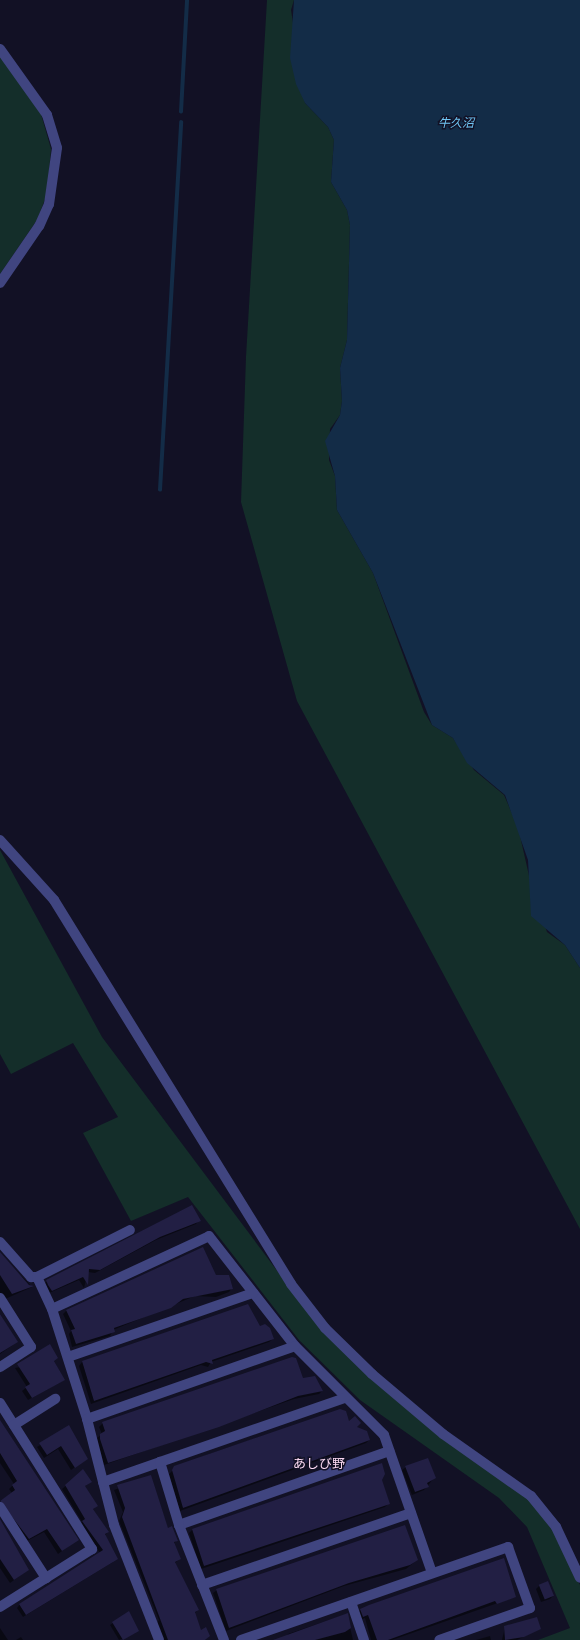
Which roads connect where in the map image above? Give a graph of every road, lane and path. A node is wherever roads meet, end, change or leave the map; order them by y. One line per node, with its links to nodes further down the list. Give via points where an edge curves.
1 (0, 49): 2 (street, via 47,115 57,148 49,204 39,226)
2 (0, 282)
3 (0, 840): 26 (street, via 54,900 223,1167 291,1284 325,1328 372,1374 443,1434 531,1496 556,1527)
4 (130, 1230): 6 (street)
5 (0, 1242): 6 (street, via 32,1277)
6 (36, 1277): 9 (street)
7 (253, 1293): 9 (street, via 209,1236); 10 (street); 11 (street)
8 (0, 1298): 12 (street, via 31,1347)
9 (52, 1309): 11 (street)
10 (295, 1346): 14 (street); 16 (street)
11 (68, 1357): 16 (street)
12 (0, 1367)
13 (55, 1398): 17 (street)
14 (345, 1398): 18 (street, via 384,1435); 19 (street)
15 (0, 1403): 17 (street)
16 (87, 1419): 20 (street)
17 (14, 1425): 25 (street, via 92,1549)
18 (390, 1451): 22 (street); 23 (street)
19 (160, 1462): 20 (street); 23 (street)
20 (103, 1482): 30 (street, via 116,1531)
21 (0, 1507): 25 (street)
22 (411, 1513): 24 (street); 27 (street)
23 (178, 1525): 27 (street)
24 (432, 1573): 28 (street); 34 (street, via 508,1547 530,1608)
25 (46, 1578): 29 (street)
26 (580, 1578)
27 (202, 1585): 31 (street)
28 (351, 1602): 32 (street); 33 (street)
29 (0, 1608)
30 (159, 1640)
31 (224, 1640)
32 (241, 1640)
33 (364, 1640)
34 (439, 1640)

